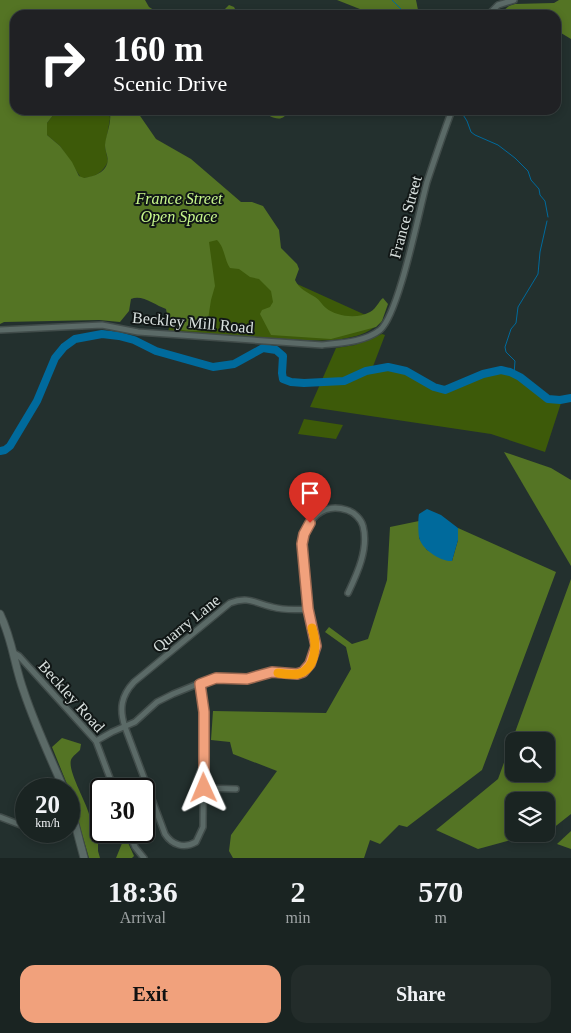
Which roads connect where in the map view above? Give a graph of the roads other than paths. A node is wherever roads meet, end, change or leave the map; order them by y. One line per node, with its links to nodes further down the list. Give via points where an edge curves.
1 (514, 0): 2 (street)
2 (493, 10)
3 (450, 115): 4 (street, France Street, via 427,182 396,300)
4 (380, 329): 5 (street, Beckley Mill Road, via 348,342 322,345 138,332 102,325)
5 (0, 330)
6 (348, 593): 7 (street, via 361,564 363,527 351,511 327,508 317,514 304,534 302,557)
7 (308, 609): 10 (street, via 316,646 310,664 303,672 272,672 247,679 216,678); 11 (street, Quarry Lane, via 280,609 247,600 230,603 128,688 121,709)
8 (0, 614): 9 (street)
9 (14, 654): 12 (street, Beckley Road); 13 (street, via 32,718)
10 (200, 684): 11 (street, via 157,702); 15 (street, via 204,712)
11 (125, 727): 12 (street); 15 (street, Quarry Lane, via 165,834 173,843 192,844 200,835)
12 (96, 741): 14 (street, Beckley Road)
13 (59, 778)
14 (110, 778)
15 (204, 788): 16 (street)
16 (236, 789)
17 (0, 817): 18 (street)
18 (15, 823)
19 (79, 843): 21 (street)
20 (134, 843): 22 (street)
21 (84, 858)
22 (144, 858)

